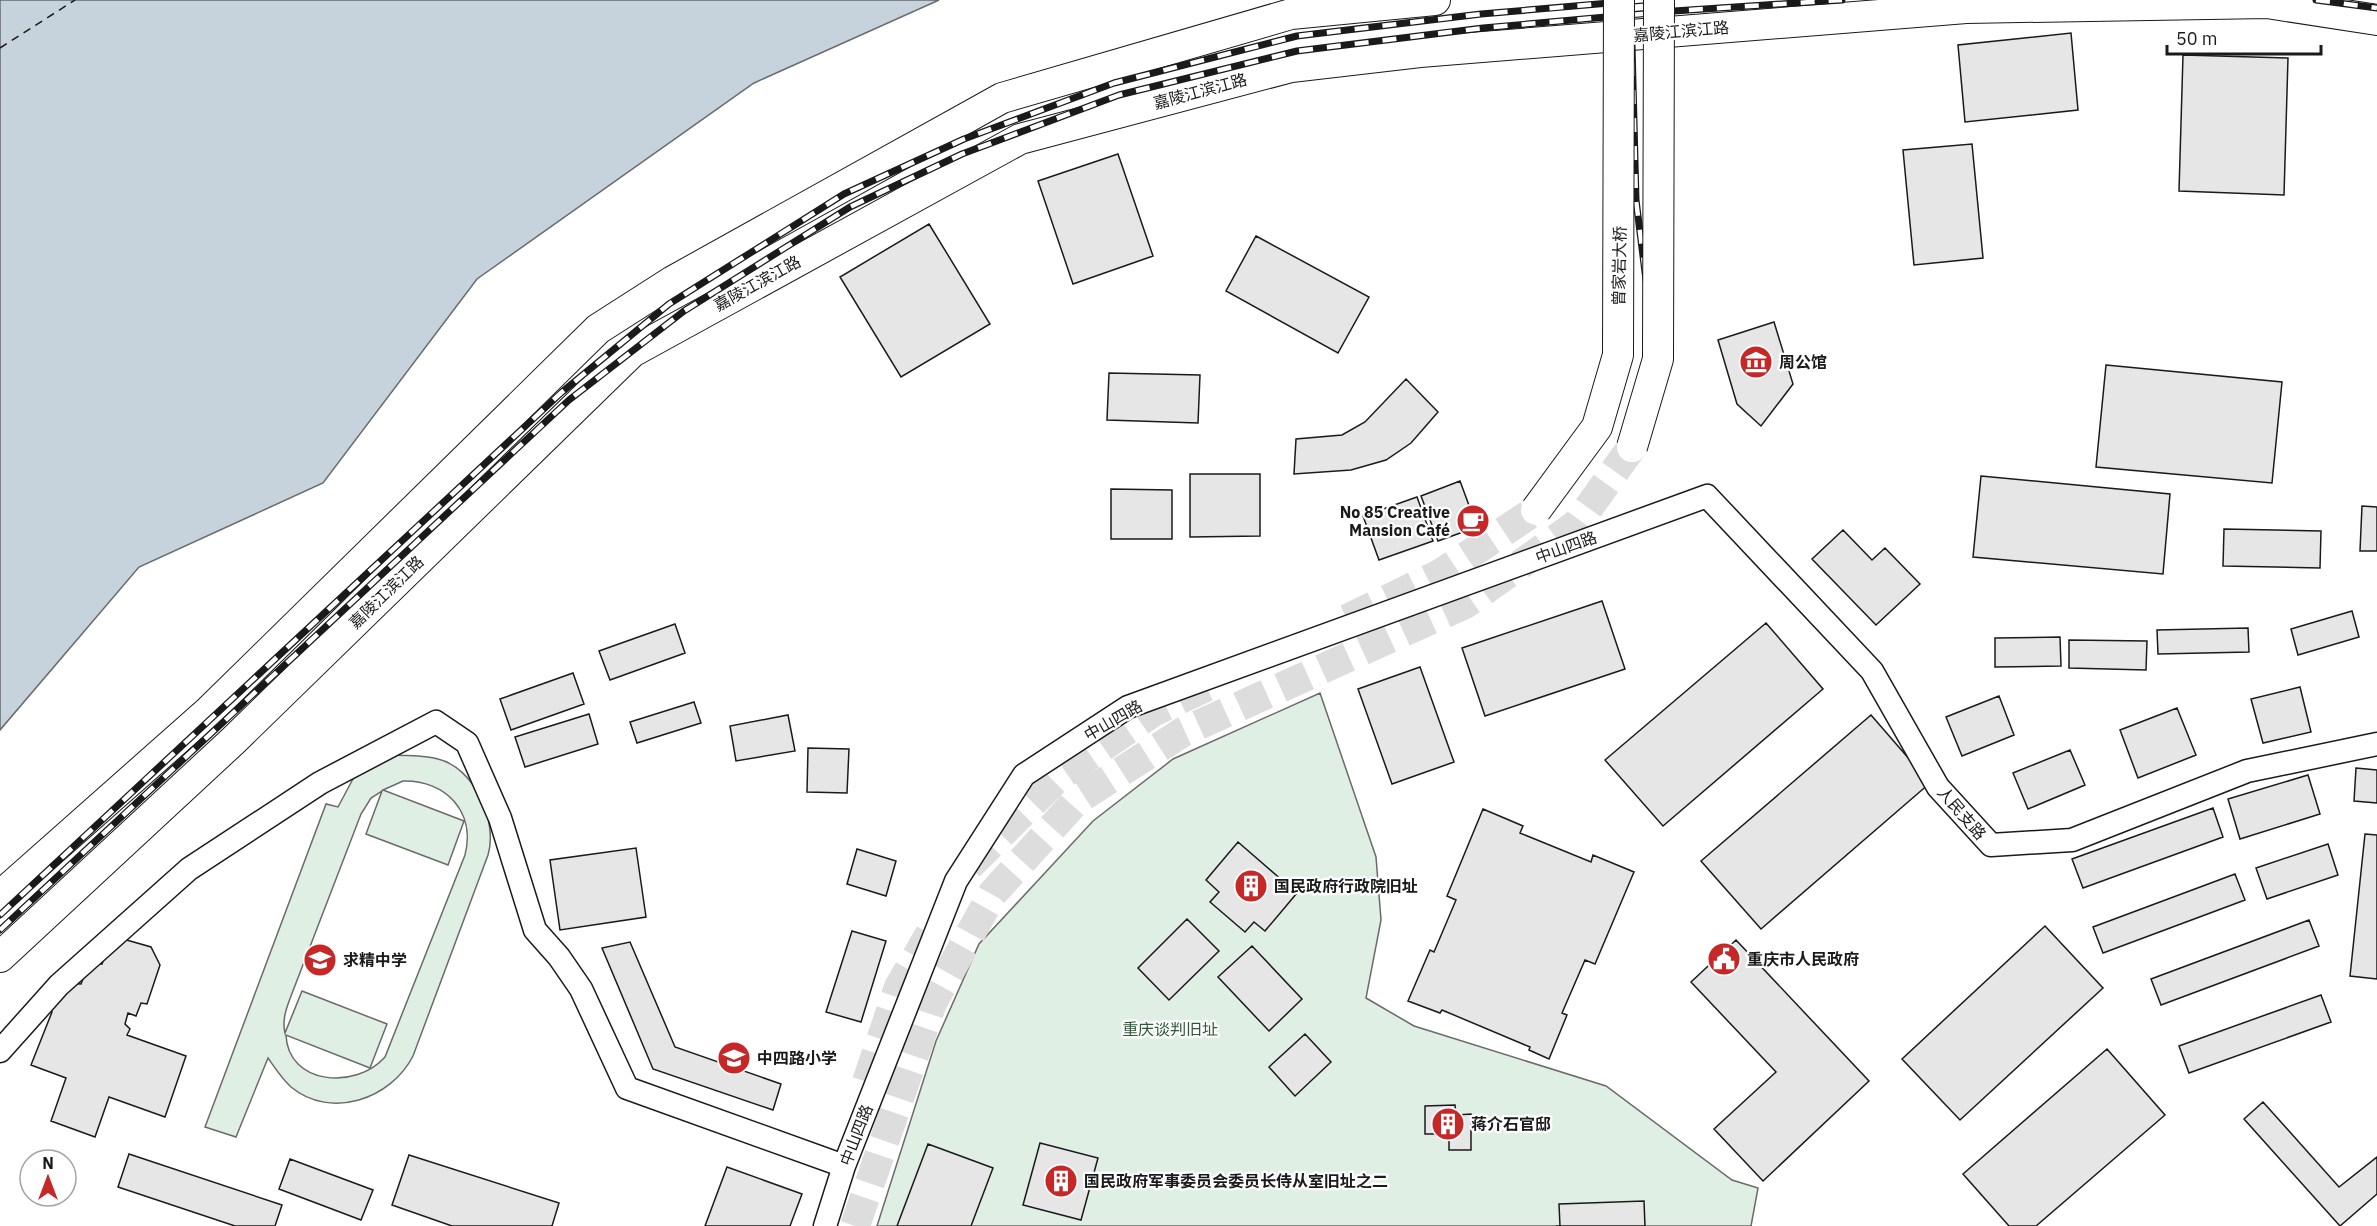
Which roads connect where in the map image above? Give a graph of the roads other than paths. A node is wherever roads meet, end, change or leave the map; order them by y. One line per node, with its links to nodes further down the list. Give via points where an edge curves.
1 (1435, 0): 9 (main road, via 1291,14 1002,98 673,281 598,329 209,711)
2 (1619, 0): 7 (main road, 曾家岩大桥, bridge, via 1618,355 1597,427)
3 (1659, 0): 5 (main road, bridge, via 1658,359)
4 (2377, 20): 10 (main road, 嘉陵江滨江路, via 2267,3 1966,8 1432,51 1291,67 1020,139 632,352 234,740)
5 (1632, 447)
6 (1707, 496): 8 (street, 人民支路, via 1872,671 1938,787 1991,845 2072,840 2247,771); 12 (street, 中山四路, via 1128,707 1024,775 956,881)
7 (1536, 510)
8 (2377, 744)
9 (0, 896)
10 (0, 957)
11 (0, 1051): 12 (street, via 59,985 189,869 320,783 436,722 467,743 500,818 535,930 581,989 627,1088)
12 (844, 1166): 13 (street, 中山四路)
13 (825, 1226)

